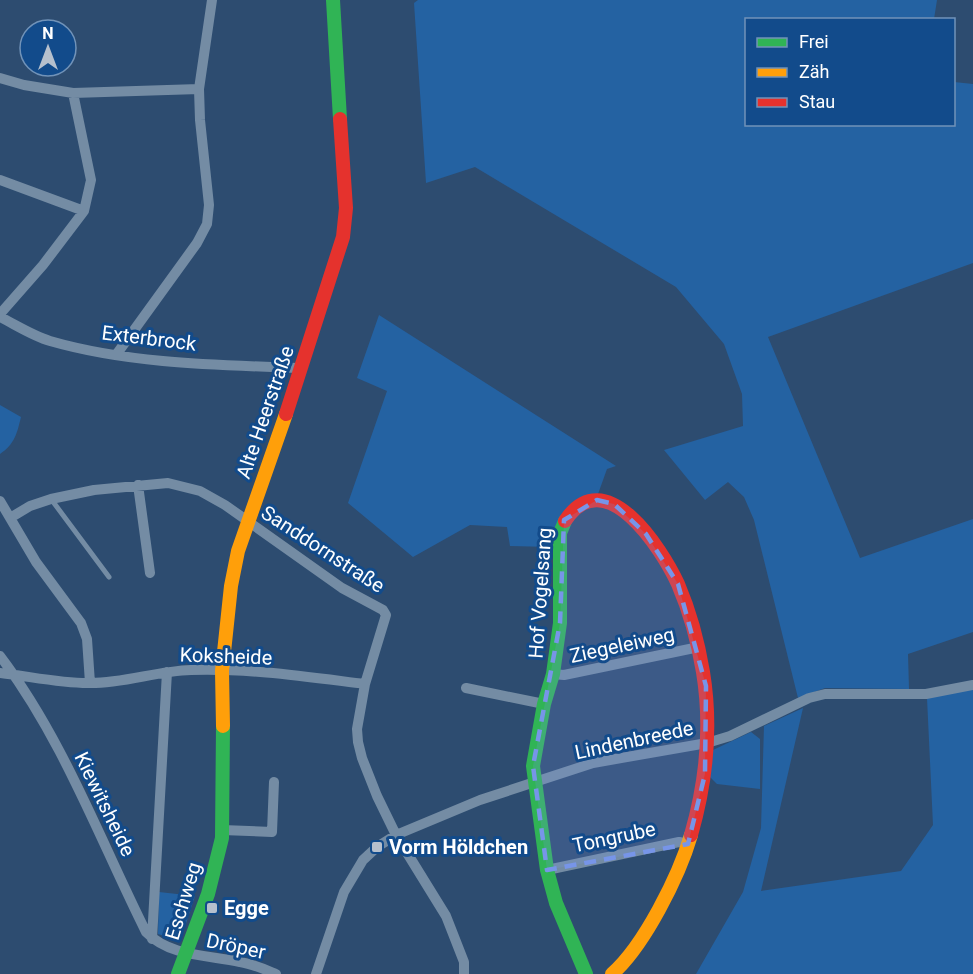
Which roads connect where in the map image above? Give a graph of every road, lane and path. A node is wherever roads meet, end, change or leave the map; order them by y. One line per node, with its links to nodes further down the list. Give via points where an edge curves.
1 (212, 0): 4 (street)
2 (333, 0): 10 (street, Alte Heerstraße, via 346,208 343,237)
3 (0, 78): 5 (street)
4 (199, 89): 5 (street); 9 (street, via 209,205 207,224)
5 (74, 93): 7 (street, via 91,180)
6 (0, 180): 7 (street)
7 (84, 211): 8 (street)
8 (0, 316): 9 (street, Exterbrock, via 48,340)
9 (116, 356): 10 (street, Exterbrock)
10 (300, 368): 15 (street, Alte Heerstraße)
11 (138, 485): 12 (street, Sanddornstraße); 15 (street, Sanddornstraße, via 168,483 200,491); 16 (street)
12 (51, 499): 14 (street, Sanddornstraße); 17 (lane)
13 (0, 501): 14 (street)
14 (10, 518): 25 (street, via 36,562 81,622 87,639)
15 (247, 521): 20 (street, Alte Heerstraße, via 237,550); 26 (street, Sanddornstraße, via 342,588 382,609 386,615)
16 (150, 573)
17 (110, 577)
18 (699, 647): 23 (street, Ziegeleiweg); 23 (street, Hof Vogelsang, via 683,595 664,557 637,522 607,500 597,500 570,513 560,533 560,623); 30 (street, Hof Vogelsang, via 706,686)
19 (0, 656): 24 (street, Kiewitsheide)
20 (222, 671): 21 (street, Koksheide); 26 (street, Koksheide); 33 (street, Alte Heerstraße)
21 (167, 672): 25 (street, Koksheide); 37 (street)
22 (0, 673): 24 (street, Koksheide)
23 (553, 674): 29 (street, Hof Vogelsang)
24 (14, 675): 25 (street, Koksheide); 37 (street, Kiewitsheide, via 47,728)
25 (90, 683)
26 (365, 684): 34 (street, via 358,742)
27 (973, 685): 30 (street, Lindenbreede, via 926,694 825,694)
28 (466, 688): 29 (street)
29 (544, 704): 32 (street, Hof Vogelsang, via 533,766)
30 (707, 743): 32 (street, Lindenbreede, via 614,758); 35 (street, Hof Vogelsang, via 700,803)
31 (274, 782): 33 (street, via 272,832)
32 (535, 782): 34 (street, Lindenbreede); 36 (street, Hof Vogelsang)
33 (222, 834): 38 (street, Eschweg, via 208,894)
34 (396, 835): 41 (street, Lindenbreede, via 363,860 344,892); 42 (street, via 446,916 464,962)
35 (688, 844): 36 (street, Tongrube, via 679,842); 44 (street, Hof Vogelsang, via 669,891 626,959)
36 (547, 870): 43 (street, Hof Vogelsang, via 556,903)
37 (152, 939): 38 (street)
38 (187, 954): 39 (street, Eschweg); 40 (street, Dröper, via 240,962)
39 (178, 974)
40 (276, 974)
41 (316, 974)
42 (464, 974)
43 (586, 974)
44 (612, 974)

